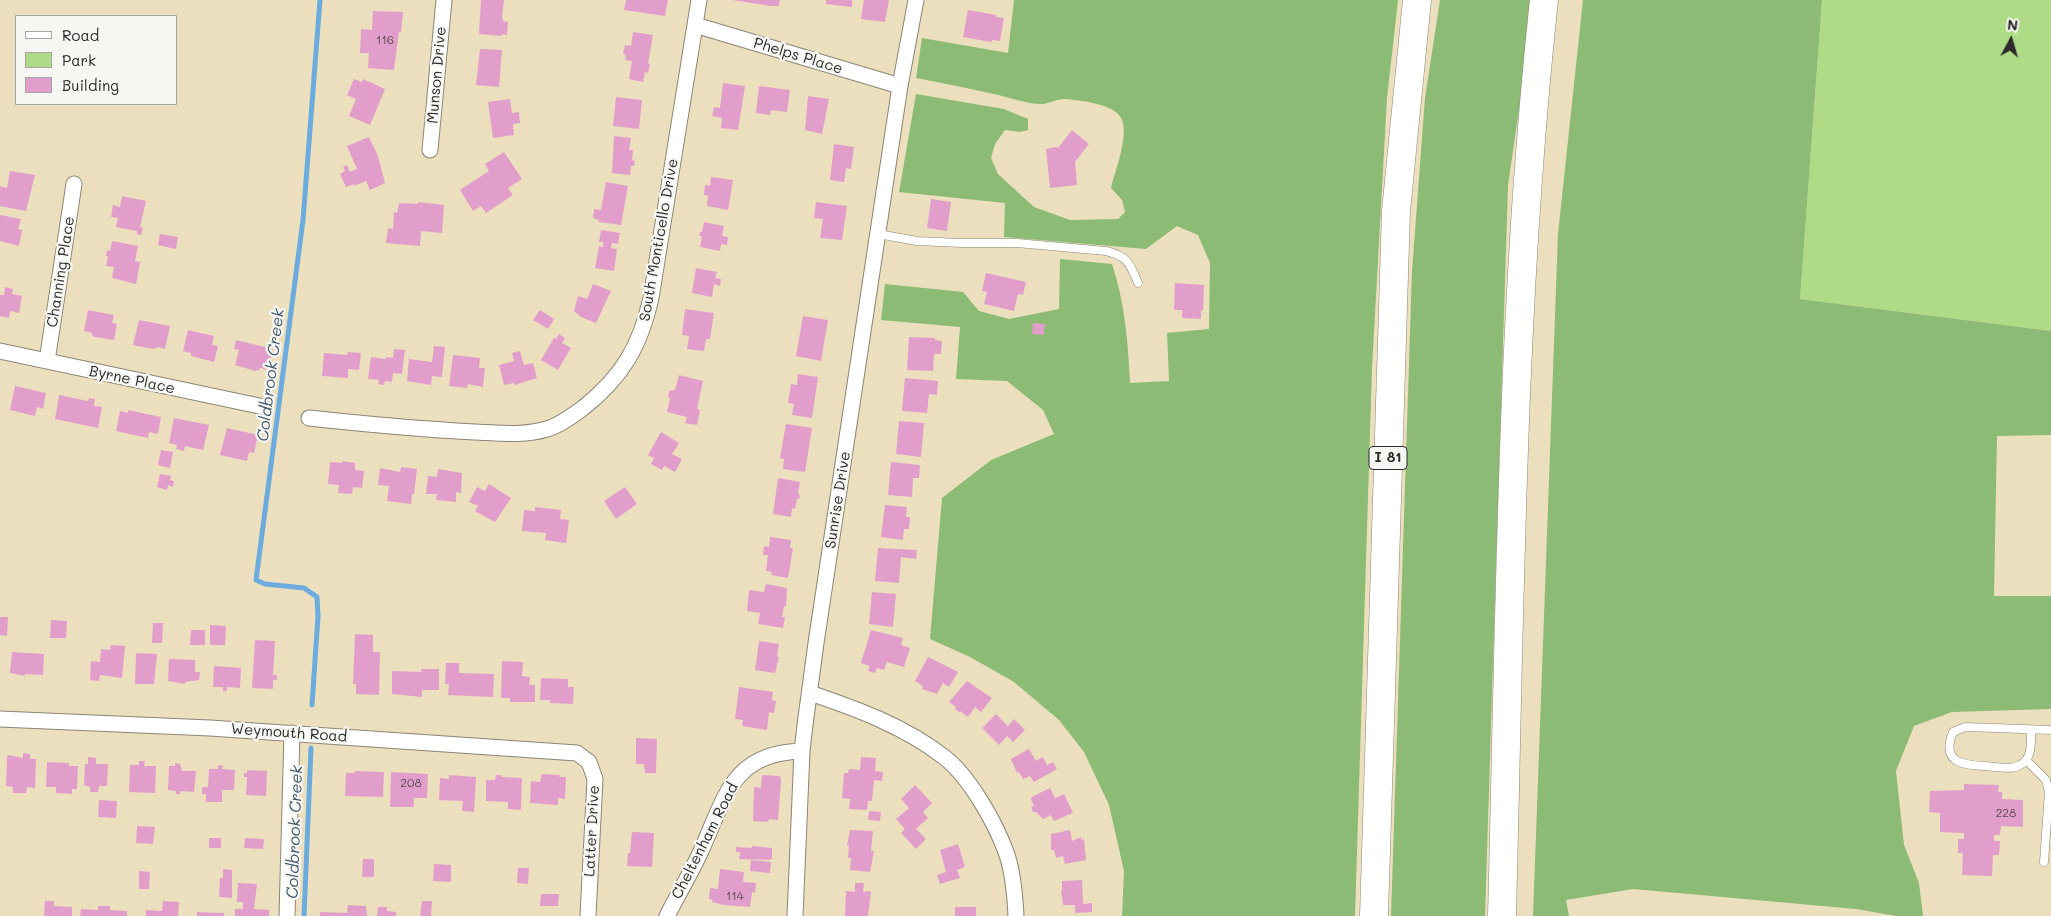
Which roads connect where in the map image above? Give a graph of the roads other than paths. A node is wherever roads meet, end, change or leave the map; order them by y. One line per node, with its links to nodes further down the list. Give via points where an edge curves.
1 (444, 0): 8 (street, Munson Drive)
2 (699, 0): 6 (street, South Monticello Drive)
3 (916, 0): 7 (street, Sunrise Drive)
4 (1416, 0): 30 (highway, I 81, via 1396,211)
5 (1544, 0): 31 (highway, via 1524,219)
6 (696, 25): 7 (street, Phelps Place); 15 (street, South Monticello Drive, via 646,322 620,373 569,419 547,429 518,434)
7 (900, 86): 10 (street, Sunrise Drive)
8 (430, 150)
9 (74, 184): 13 (street, Channing Place)
10 (878, 234): 11 (lane, via 916,241 1017,243 1112,253 1126,259); 16 (street, Sunrise Drive)
11 (1138, 283)
12 (0, 351): 13 (street, Byrne Place)
13 (47, 361): 14 (street, Byrne Place)
14 (264, 407)
15 (309, 418)
16 (810, 692): 21 (street, Sunrise Drive); 29 (street, via 871,714 946,758 981,800 1006,852)
17 (0, 719): 20 (street, Weymouth Road)
18 (2031, 730): 19 (lane); 23 (lane, via 2031,749); 23 (lane, via 1965,727 1953,732 1950,740 1952,757 1964,765 2012,768)
19 (2051, 730)
20 (292, 733): 22 (street, Weymouth Road); 25 (street)
21 (802, 751): 27 (street, Cheltenham Road, via 763,758 746,768 730,785); 28 (street, Sunrise Drive)
22 (578, 753): 26 (street, Latter Drive, via 589,762 595,779)
23 (2026, 760): 24 (lane, via 2046,780 2049,792)
24 (2044, 862)
25 (287, 916)
26 (588, 916)
27 (667, 916)
28 (795, 916)
29 (1016, 916)
30 (1374, 916)
31 (1502, 916)

